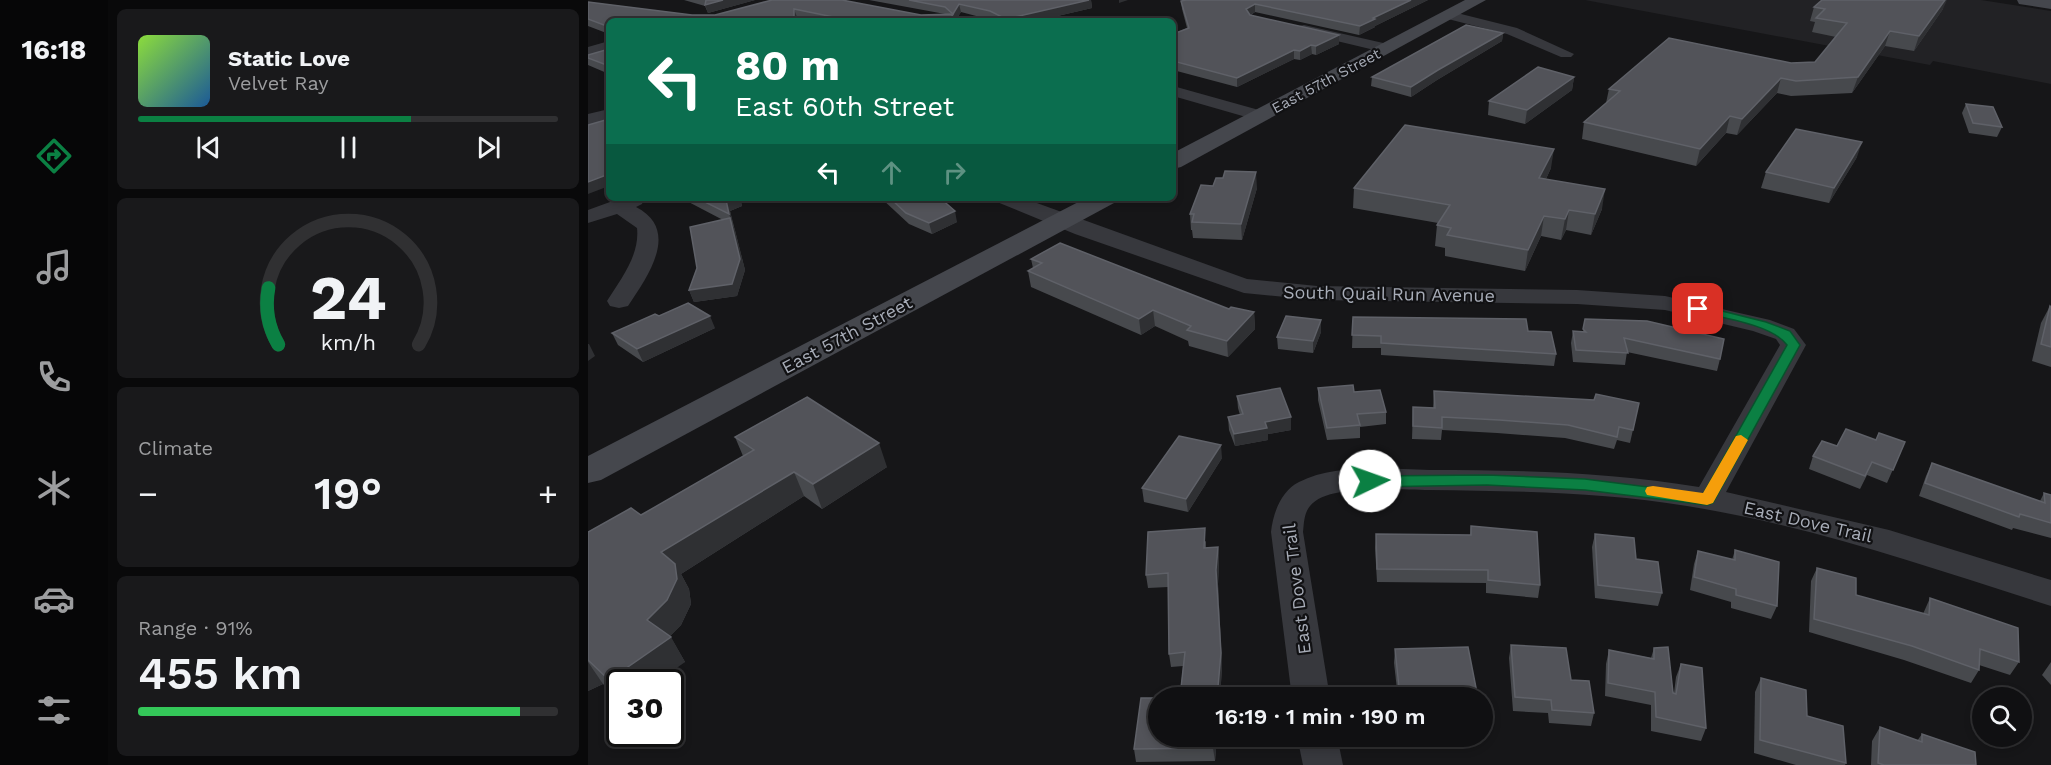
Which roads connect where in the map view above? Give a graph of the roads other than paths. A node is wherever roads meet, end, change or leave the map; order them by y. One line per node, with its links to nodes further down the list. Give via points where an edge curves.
1 (1478, 0): 4 (main road, East 57th Street)
2 (2025, 0): 3 (main road)
3 (2051, 4)
4 (1449, 15): 7 (main road, East 57th Street); 9 (street, via 1512,31)
5 (1290, 26): 7 (street)
6 (606, 47): 8 (street)
7 (1387, 48): 12 (main road, East 57th Street)
8 (590, 50)
9 (1566, 54)
10 (1176, 93): 12 (street)
11 (606, 115): 13 (street)
12 (1260, 116): 14 (main road, East 57th Street)
13 (588, 120)
14 (1176, 160)
15 (1011, 201): 19 (street, South Quail Run Avenue)
16 (1099, 201): 19 (main road, East 57th Street)
17 (629, 202): 18 (street); 20 (street, via 647,225 649,240)
18 (588, 217)
19 (1061, 221): 21 (main road, East 57th Street); 22 (street, South Quail Run Avenue, via 1224,280 1274,291 1634,300 1737,317 1785,334 1793,345)
20 (619, 301)
21 (588, 471)
22 (1707, 500): 23 (street, East Dove Trail, via 1862,533); 24 (street, East Dove Trail, via 1585,484 1487,480 1362,482 1310,489 1288,514 1287,532)
23 (2051, 593)
24 (1309, 687)
25 (1319, 747): 26 (street)
26 (1323, 765)

